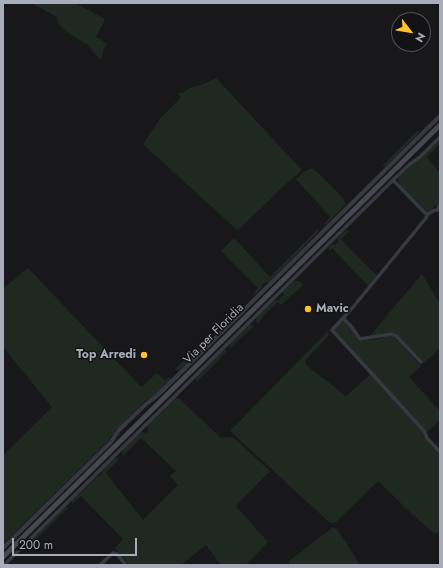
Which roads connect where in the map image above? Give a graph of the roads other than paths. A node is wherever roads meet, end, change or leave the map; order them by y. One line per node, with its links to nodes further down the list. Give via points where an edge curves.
1 (440, 116): 11 (street, via 158,395 119,430 111,442)
2 (440, 125): 12 (main road, Via per Floridia)
3 (440, 137): 4 (street)
4 (393, 180): 7 (street, via 422,211); 13 (street)
5 (440, 203): 6 (street)
6 (439, 210): 7 (street)
7 (428, 214): 8 (street)
8 (343, 318): 9 (street, via 360,339 391,334 396,336); 10 (street, via 332,330)
9 (421, 362)
10 (440, 452)
11 (3, 548)
12 (3, 557)
13 (6, 564)
14 (100, 565): 15 (street, via 113,552)
15 (126, 565)

